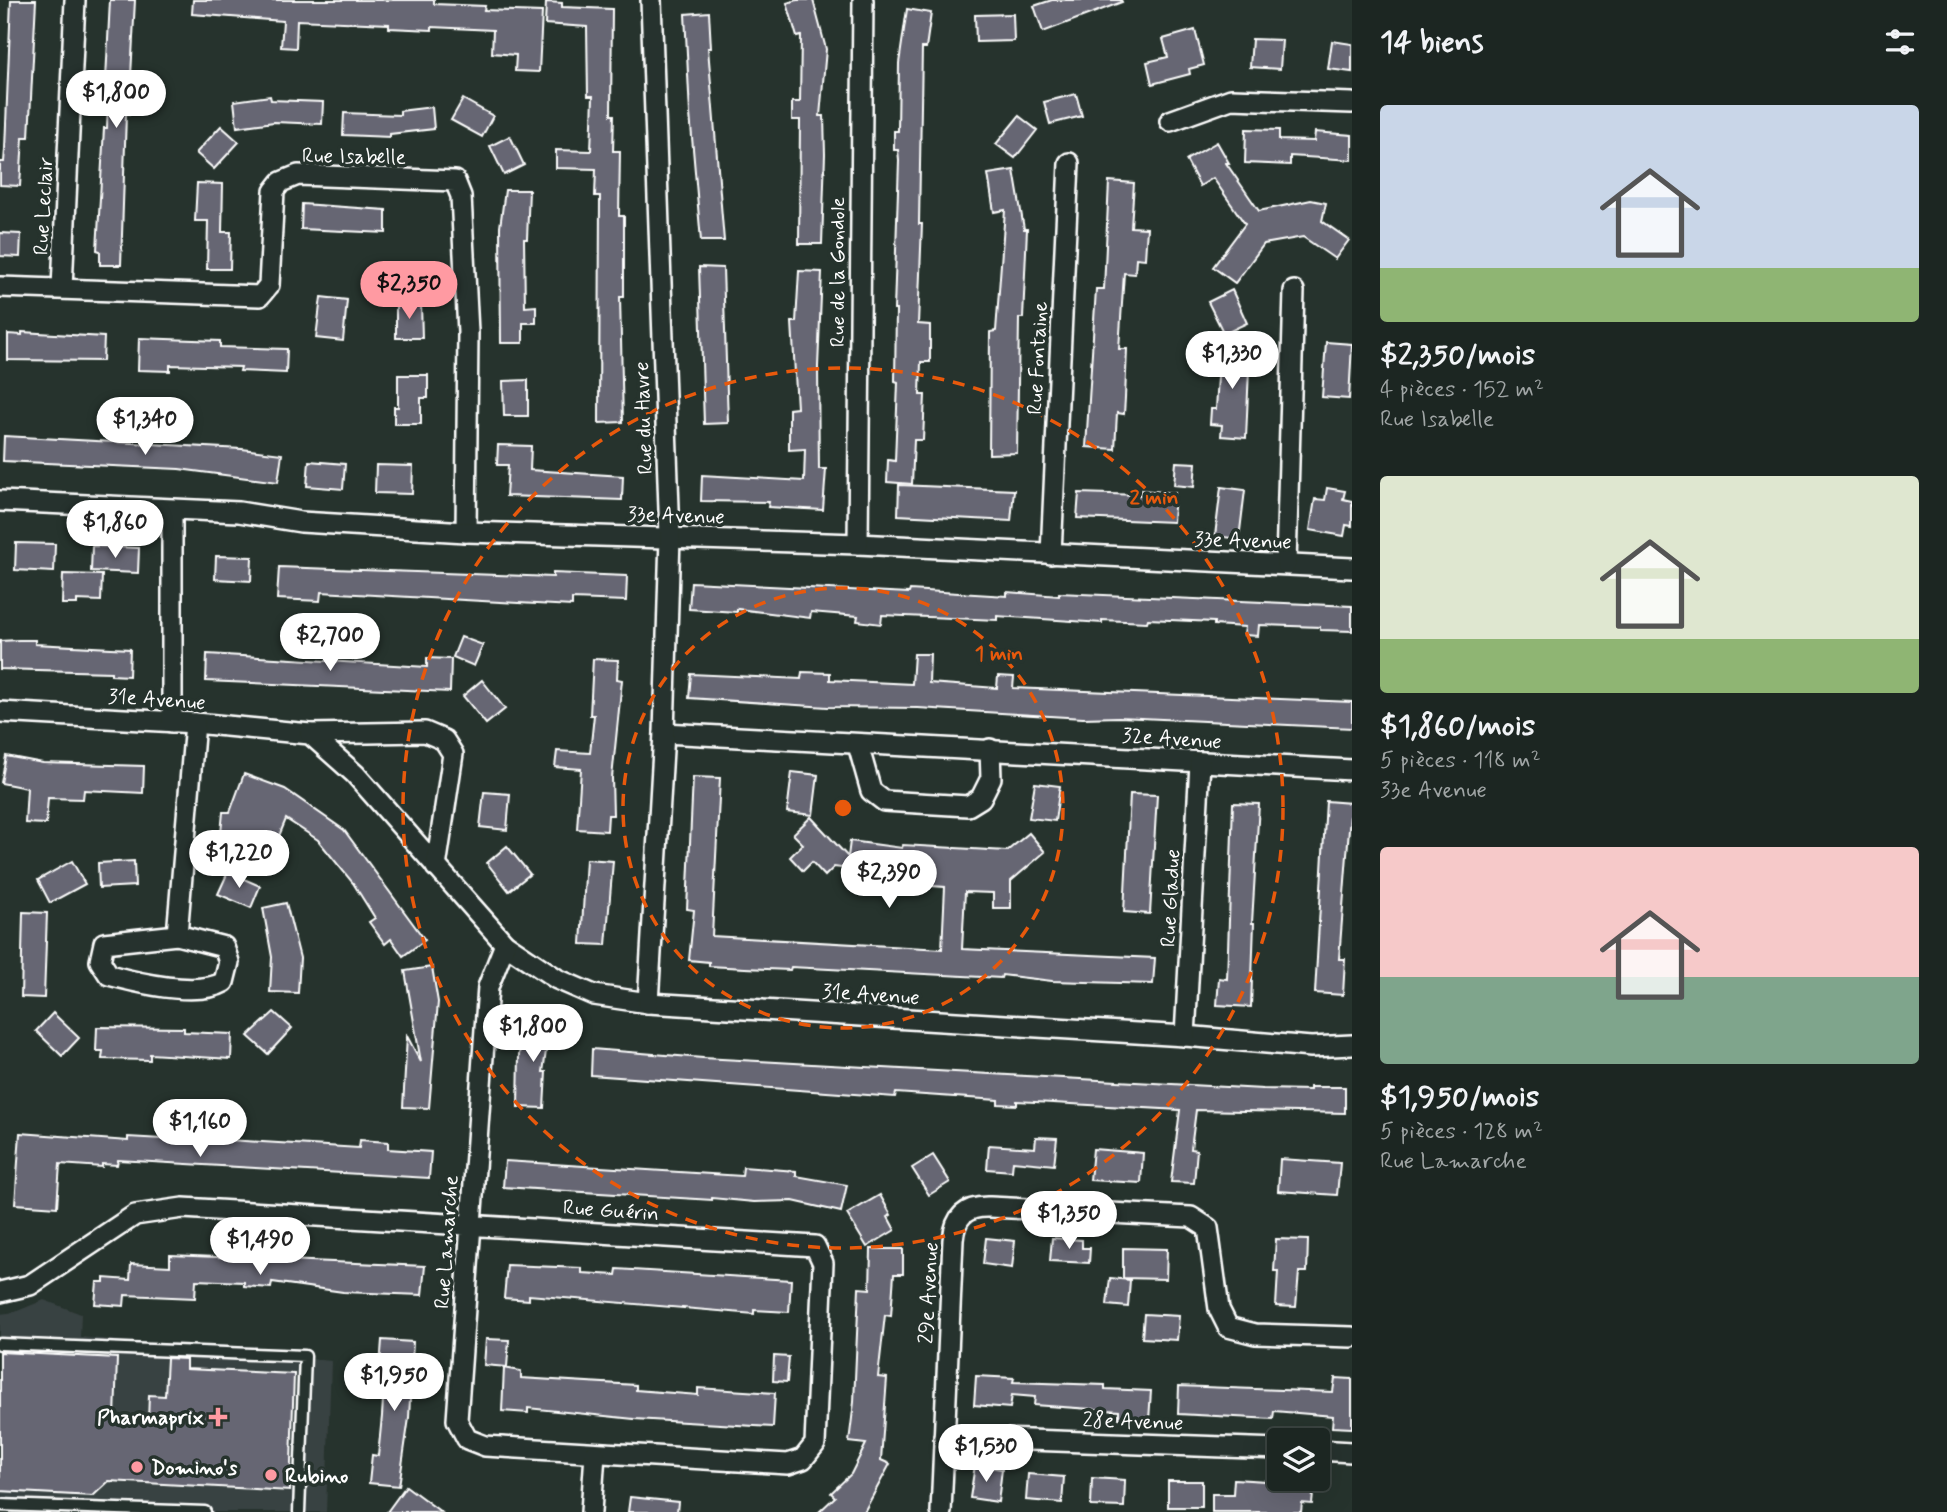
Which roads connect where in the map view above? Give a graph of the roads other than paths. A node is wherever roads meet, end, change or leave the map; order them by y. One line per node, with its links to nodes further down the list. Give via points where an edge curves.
1 (75, 0): 8 (street, Rue Leclair)
2 (651, 0): 13 (street, Rue du Havre)
3 (863, 0): 14 (street, Rue de la Gondole)
4 (1352, 103): 5 (street, via 1231,99)
5 (1170, 121)
6 (1069, 163): 15 (street, Rue Fontaine)
7 (0, 287): 8 (street, Rue Isabelle)
8 (62, 288): 12 (street, Rue Isabelle, via 260,296 269,285 274,191 281,182 298,175 455,181 461,196 468,332)
9 (1294, 291): 16 (street)
10 (0, 501): 11 (street, 33e Avenue)
11 (172, 511): 12 (street, 33e Avenue, via 239,512 300,522); 19 (street)
12 (466, 532): 13 (street, 33e Avenue)
13 (670, 537): 14 (street, 33e Avenue); 21 (street, Rue du Havre)
14 (858, 544): 15 (street, 33e Avenue)
15 (1051, 554): 16 (street, 33e Avenue)
16 (1286, 564): 17 (street, 33e Avenue)
17 (1352, 568)
18 (0, 712): 19 (street, 31e Avenue)
19 (172, 722): 20 (street, 31e Avenue)
20 (195, 723): 22 (street, 31e Avenue); 28 (street)
21 (663, 733): 23 (street, 32e Avenue); 30 (street, Rue du Havre)
22 (310, 734): 27 (street, 31e Avenue, via 355,774); 27 (street, 31e Avenue, via 425,732 443,740 453,754)
23 (858, 745): 24 (street, 32e Avenue); 24 (street, via 871,791 884,801 968,806 981,799 991,778)
24 (990, 749): 25 (street, 32e Avenue)
25 (1200, 763): 26 (street, 32e Avenue); 31 (street, Rue Gladue)
26 (1352, 770)
27 (436, 867): 29 (street, 31e Avenue)
28 (177, 934): 28 (street, via 104,943 100,961 110,975 135,982 211,989 223,982 229,962 224,947)
29 (505, 944): 30 (street, 31e Avenue, via 557,979 594,995); 33 (street, Rue Lamarche, via 488,987)
30 (648, 1003): 31 (street, 31e Avenue)
31 (1185, 1036): 32 (street, 31e Avenue, via 1311,1047)
32 (1352, 1045)
33 (471, 1223): 34 (street, Rue Guérin, via 183,1208 135,1215 30,1285); 41 (street, Rue Lamarche, via 457,1420 461,1429 467,1439 485,1446); 41 (street, Rue Guérin, via 815,1247 823,1263 815,1444 803,1459 788,1464)
34 (0, 1292)
35 (1352, 1337): 37 (street, 29e Avenue, via 1255,1334 1228,1327 1219,1308 1210,1234 1197,1219 976,1207 962,1213 954,1232)
36 (0, 1344): 44 (lane, via 305,1356)
37 (944, 1437): 38 (street, 28e Avenue); 46 (street)
38 (1267, 1449)
39 (1330, 1451): 40 (street)
40 (1352, 1452)
41 (595, 1454): 45 (street)
42 (0, 1505): 43 (lane)
43 (205, 1512)
44 (299, 1512)
45 (592, 1512)
46 (941, 1512)

